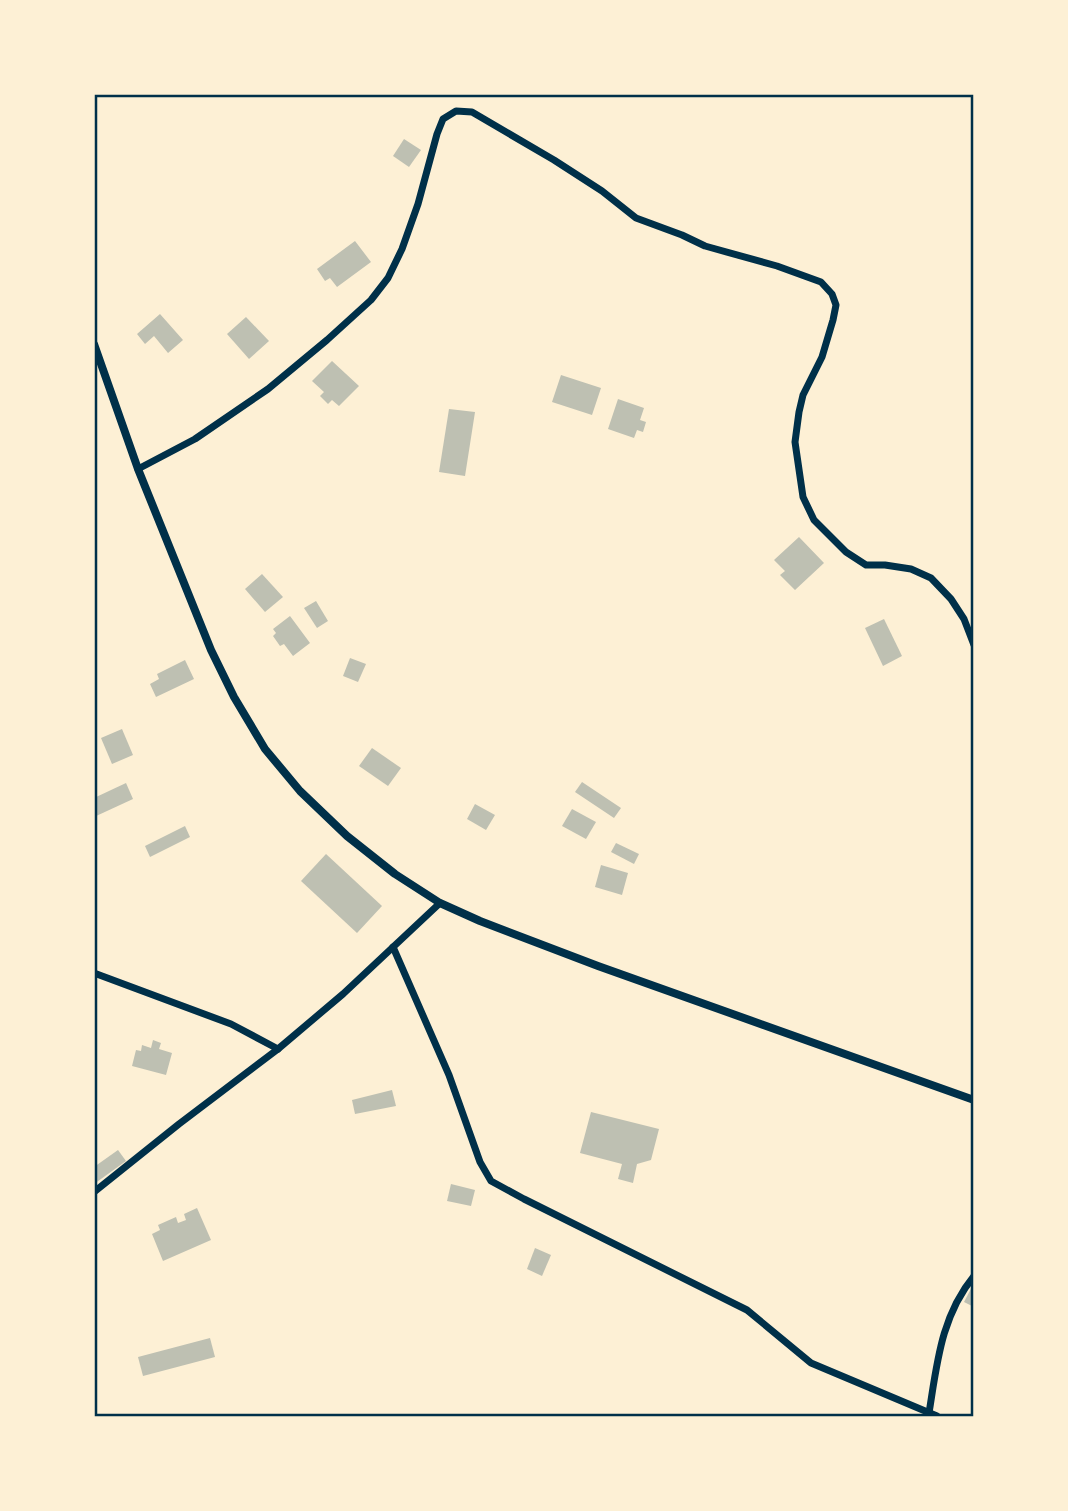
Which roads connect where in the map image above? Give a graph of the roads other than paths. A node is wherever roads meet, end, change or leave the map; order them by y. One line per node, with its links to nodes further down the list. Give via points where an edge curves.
1 (94, 344): 2 (street)
2 (138, 469): 3 (street, via 195,439 268,389 371,300 402,249 443,119 456,111 472,113 554,160 636,218 705,246 821,282 836,305 822,357 799,412 795,442 803,497 814,520 866,565 911,569 931,578 951,599); 4 (street, via 211,650 265,749 347,836)
3 (974, 645)
4 (440, 903): 5 (street); 8 (street, via 597,967)
5 (393, 947): 7 (street); 11 (street, via 491,1181 747,1310 811,1363)
6 (94, 973): 7 (street, via 231,1024)
7 (278, 1049): 9 (street)
8 (974, 1100)
9 (94, 1192)
10 (974, 1276): 11 (street, via 961,1292 941,1339)
11 (929, 1415): 12 (street)
12 (937, 1416)

